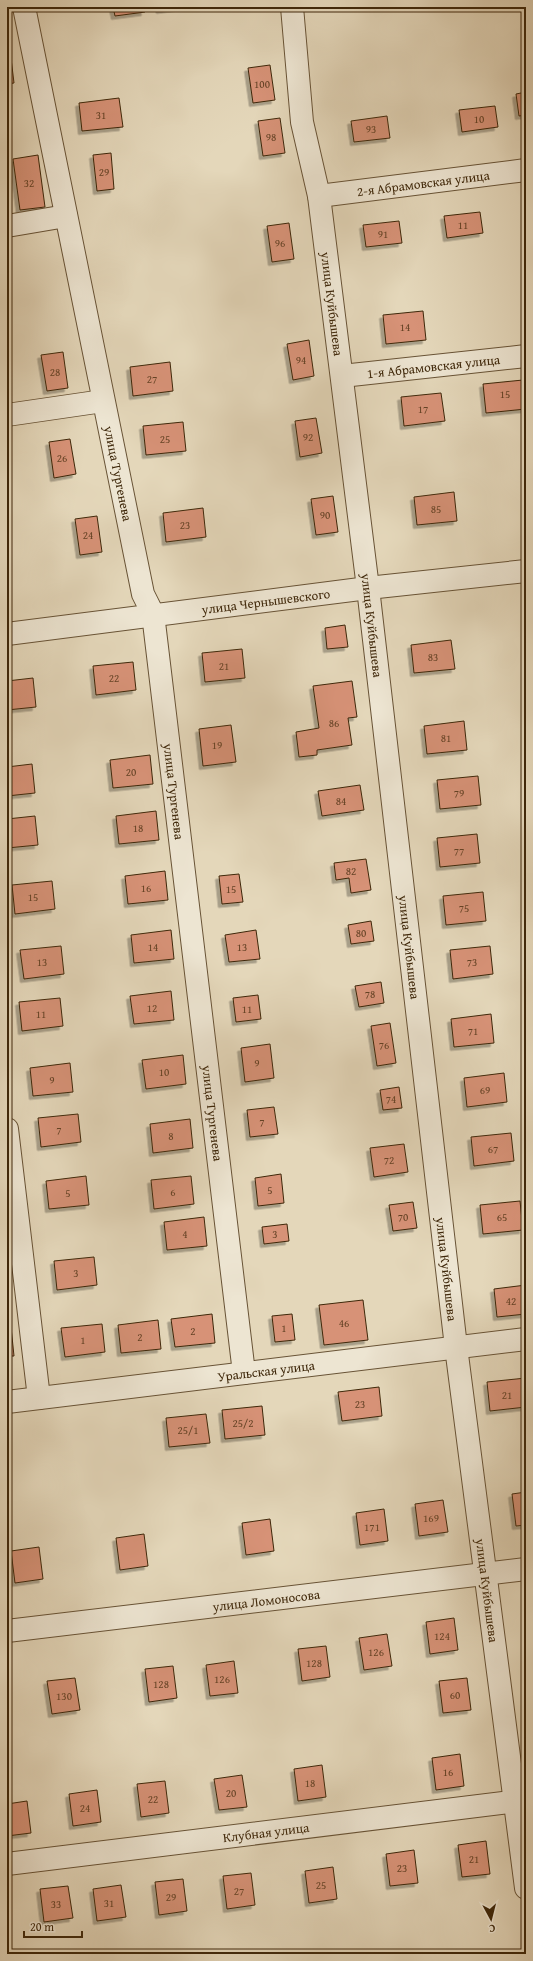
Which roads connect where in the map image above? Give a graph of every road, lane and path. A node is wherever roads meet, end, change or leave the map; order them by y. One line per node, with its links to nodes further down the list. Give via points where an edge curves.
1 (24, 7): 5 (street, улица Тургенева)
2 (292, 7): 4 (street, улица Куйбышева, via 302,122)
3 (526, 170): 4 (street, 2-я Абрамовская улица)
4 (319, 196): 8 (street, улица Куйбышева)
5 (66, 216): 6 (street); 9 (street, улица Тургенева)
6 (7, 226)
7 (526, 356): 8 (street, 1-я Абрамовская улица)
8 (342, 376): 12 (street, улица Куйбышева)
9 (103, 401): 10 (street); 13 (street, улица Тургенева, via 143,594)
10 (7, 415)
11 (526, 571): 12 (street, улица Чернышевского)
12 (368, 588): 13 (street, улица Чернышевского); 17 (street, улица Куйбышева)
13 (153, 614): 14 (street, улица Чернышевского); 18 (street, улица Тургенева)
14 (7, 634)
15 (7, 1129): 19 (street)
16 (526, 1339): 17 (street, Уральская улица)
17 (456, 1347): 18 (street, Уральская улица); 22 (street, улица Куйбышева)
18 (244, 1373): 19 (street, Уральская улица)
19 (39, 1398): 20 (street, Уральская улица)
20 (7, 1402)
21 (526, 1569): 22 (street, улица Ломоносова)
22 (484, 1574): 23 (street, улица Ломоносова); 24 (street, улица Куйбышева)
23 (7, 1631)
24 (520, 1801): 25 (street, Клубная улица); 26 (street, улица Куйбышева)
25 (7, 1864)
26 (526, 1888)

